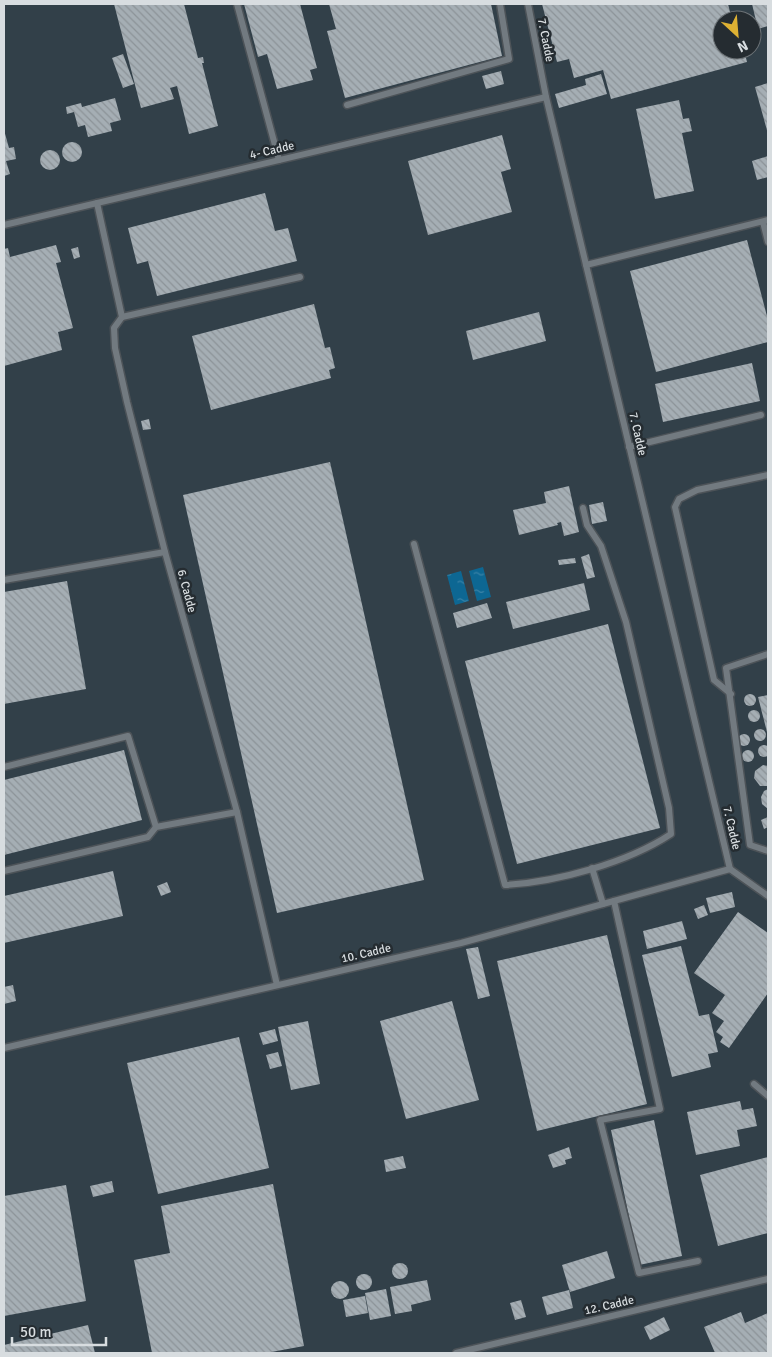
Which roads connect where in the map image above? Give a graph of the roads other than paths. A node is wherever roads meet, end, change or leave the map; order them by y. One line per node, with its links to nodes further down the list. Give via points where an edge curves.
1 (237, 4): 6 (lane)
2 (500, 4): 5 (lane, via 510,59)
3 (528, 4): 4 (lane, 7. Cadde)
4 (546, 97): 6 (lane, 4- Cadde); 11 (lane, 7. Cadde)
5 (347, 105)
6 (279, 160): 7 (lane, 4- Cadde)
7 (97, 203): 9 (lane, 4- Cadde); 13 (lane)
8 (766, 221): 10 (lane); 11 (lane)
9 (4, 225)
10 (768, 242)
11 (586, 265): 15 (lane, 7. Cadde)
12 (300, 277): 13 (lane)
13 (122, 317): 19 (lane, 6. Cadde, via 114,328 115,348)
14 (761, 415): 15 (lane)
15 (629, 446): 28 (lane, 7. Cadde)
16 (768, 475): 22 (lane, via 697,490 679,499 676,507 714,680)
17 (583, 508): 27 (lane, via 587,525 601,546 626,622 669,808 671,834 653,846)
18 (414, 544): 27 (lane, via 505,885 531,883)
19 (165, 552): 20 (lane); 24 (lane, 6. Cadde)
20 (4, 580)
21 (768, 654): 22 (lane, via 726,668)
22 (731, 694): 26 (lane, via 750,846)
23 (4, 767): 25 (lane, via 128,736)
24 (237, 812): 25 (lane); 33 (lane, 6. Cadde)
25 (156, 827): 29 (lane, via 148,837)
26 (768, 851)
27 (592, 868): 32 (lane)
28 (730, 869): 30 (lane); 31 (lane, 10. Cadde)
29 (4, 871)
30 (768, 896)
31 (614, 901): 32 (lane, 10. Cadde); 37 (lane, via 660,1109 600,1120 639,1273)
32 (603, 904): 33 (lane, 10. Cadde, via 461,942)
33 (278, 985): 34 (lane, 10. Cadde)
34 (4, 1048)
35 (754, 1084): 36 (lane)
36 (768, 1096)
37 (698, 1261)
38 (768, 1279): 39 (lane, 12. Cadde)
39 (456, 1353)

